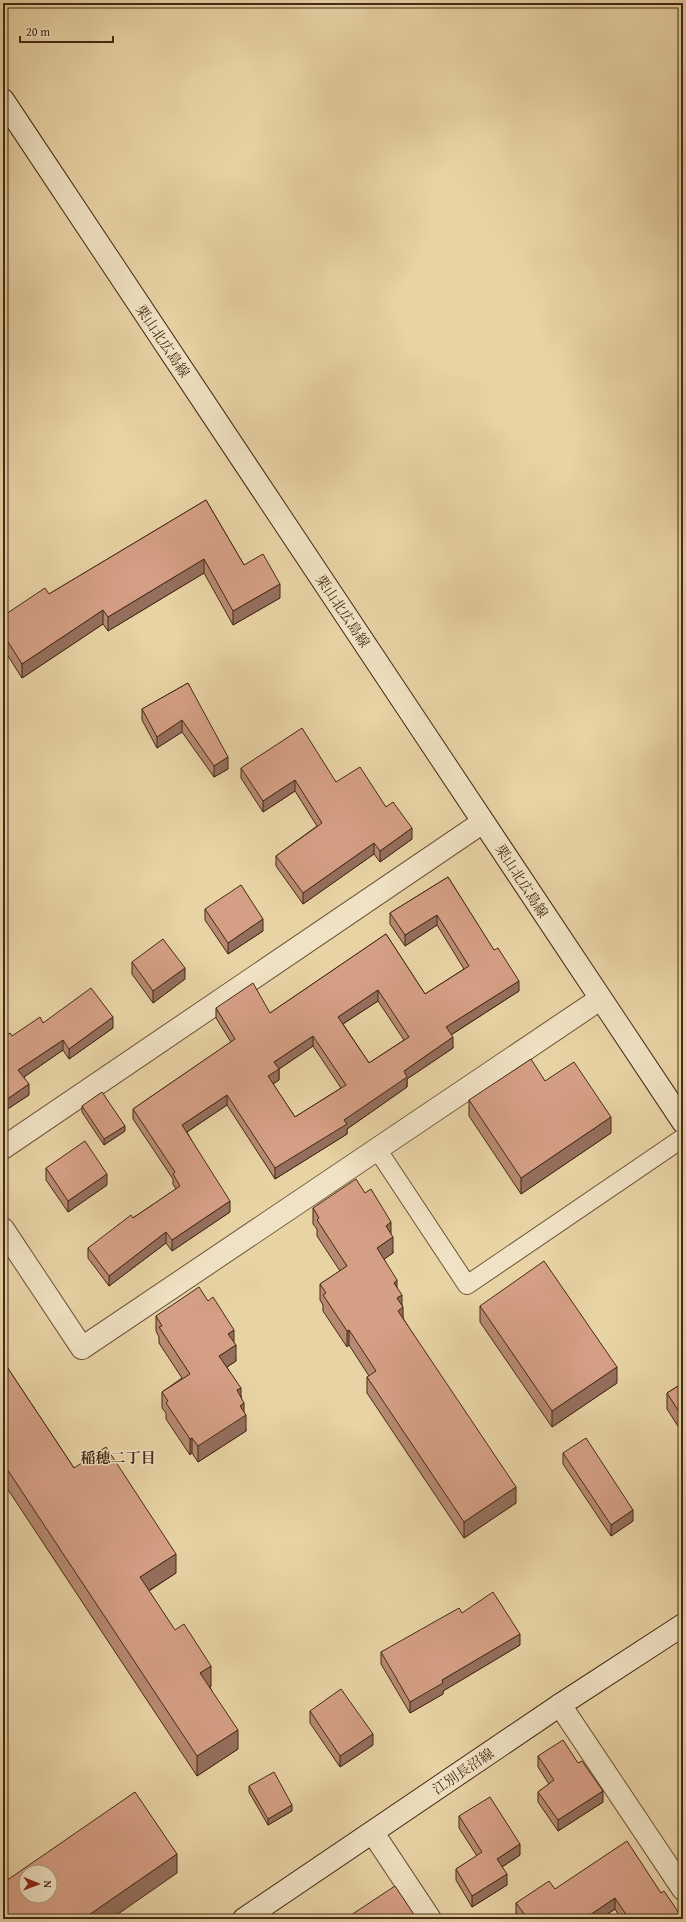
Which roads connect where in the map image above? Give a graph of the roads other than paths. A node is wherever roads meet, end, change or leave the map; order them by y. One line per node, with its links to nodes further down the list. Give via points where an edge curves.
1 (3, 100): 2 (main road, 栗山北広島線)
2 (484, 822): 3 (main road, 栗山北広島線); 6 (main road)
3 (600, 999): 4 (main road, 栗山北広島線); 7 (main road)
4 (683, 1122)
5 (683, 1138): 7 (lane, via 467,1285)
6 (3, 1148)
7 (377, 1149): 8 (main road, via 82,1348)
8 (3, 1229)
9 (683, 1625): 10 (main road, 江別長沼線)
10 (560, 1705): 11 (main road, 江別長沼線); 12 (main road)
11 (373, 1833): 13 (main road, 江別長沼線); 14 (main road)
12 (683, 1889)
13 (244, 1919)
14 (430, 1919)

